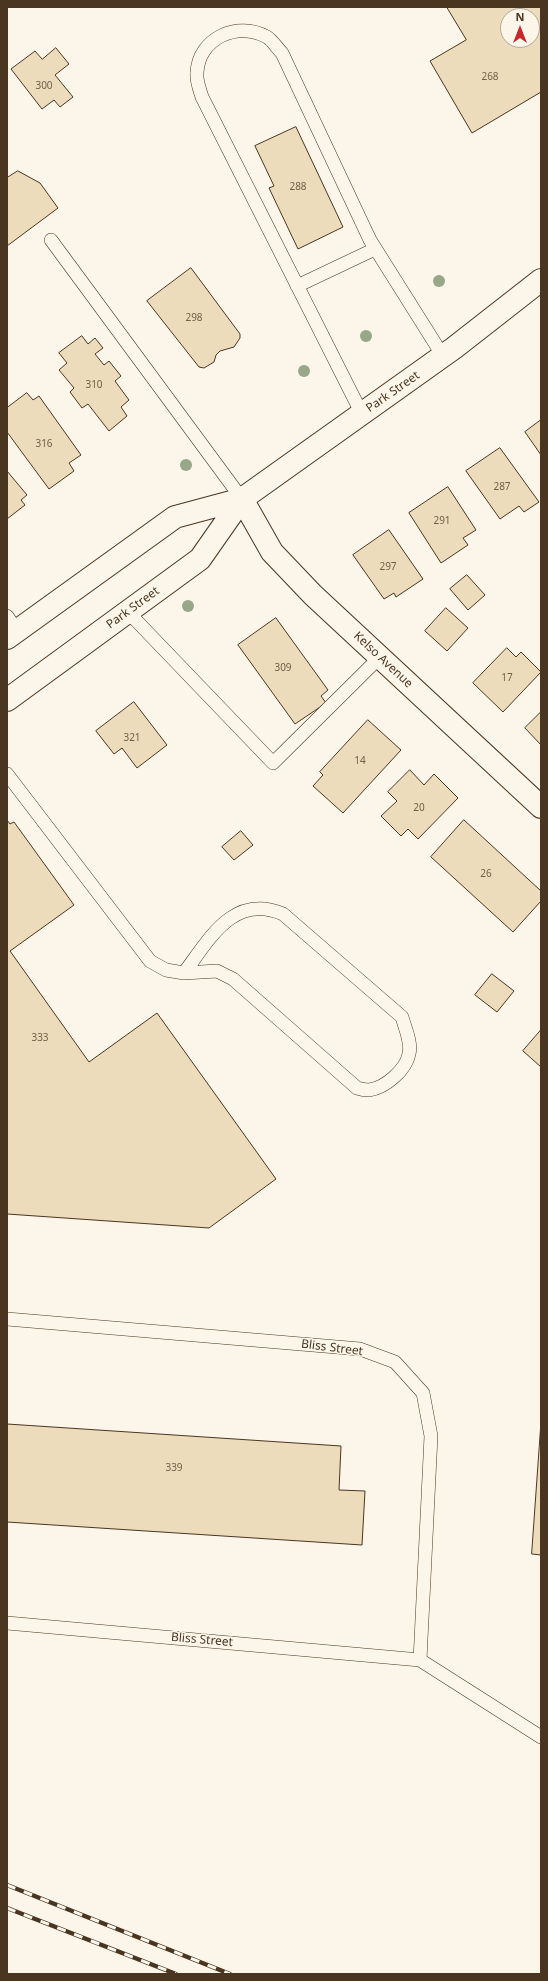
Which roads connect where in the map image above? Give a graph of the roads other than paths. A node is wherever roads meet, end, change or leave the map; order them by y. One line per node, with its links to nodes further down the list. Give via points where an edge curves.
1 (51, 240): 7 (lane)
2 (375, 249): 4 (lane); 4 (lane, via 282,52 268,38 253,31 235,30 214,38 200,57 197,74 202,97); 5 (lane)
3 (539, 285): 5 (main road, Park Street)
4 (297, 286): 6 (lane)
5 (443, 356): 6 (main road, Park Street)
6 (362, 414): 7 (main road, Park Street)
7 (242, 499): 8 (main road, Park Street, via 200,559); 9 (main road, Park Street, via 175,517); 10 (main road, Kelso Avenue, via 272,552 313,595)
8 (128, 612): 10 (lane, via 273,763); 11 (main road, Park Street)
9 (10, 628)
10 (380, 657): 13 (main road, Kelso Avenue)
11 (7, 700)
12 (7, 774): 14 (lane, via 150,961 166,970)
13 (541, 807)
14 (184, 973): 14 (lane, via 217,971 233,979 356,1088 377,1088 400,1072 410,1054 402,1017 283,914 270,908 246,910 232,917 213,933)
15 (7, 1319): 17 (lane, Bliss Street, via 360,1349 395,1362 423,1393 431,1436)
16 (7, 1623): 17 (lane, Bliss Street)
17 (420, 1660): 18 (lane, Bliss Street)
18 (541, 1737)

